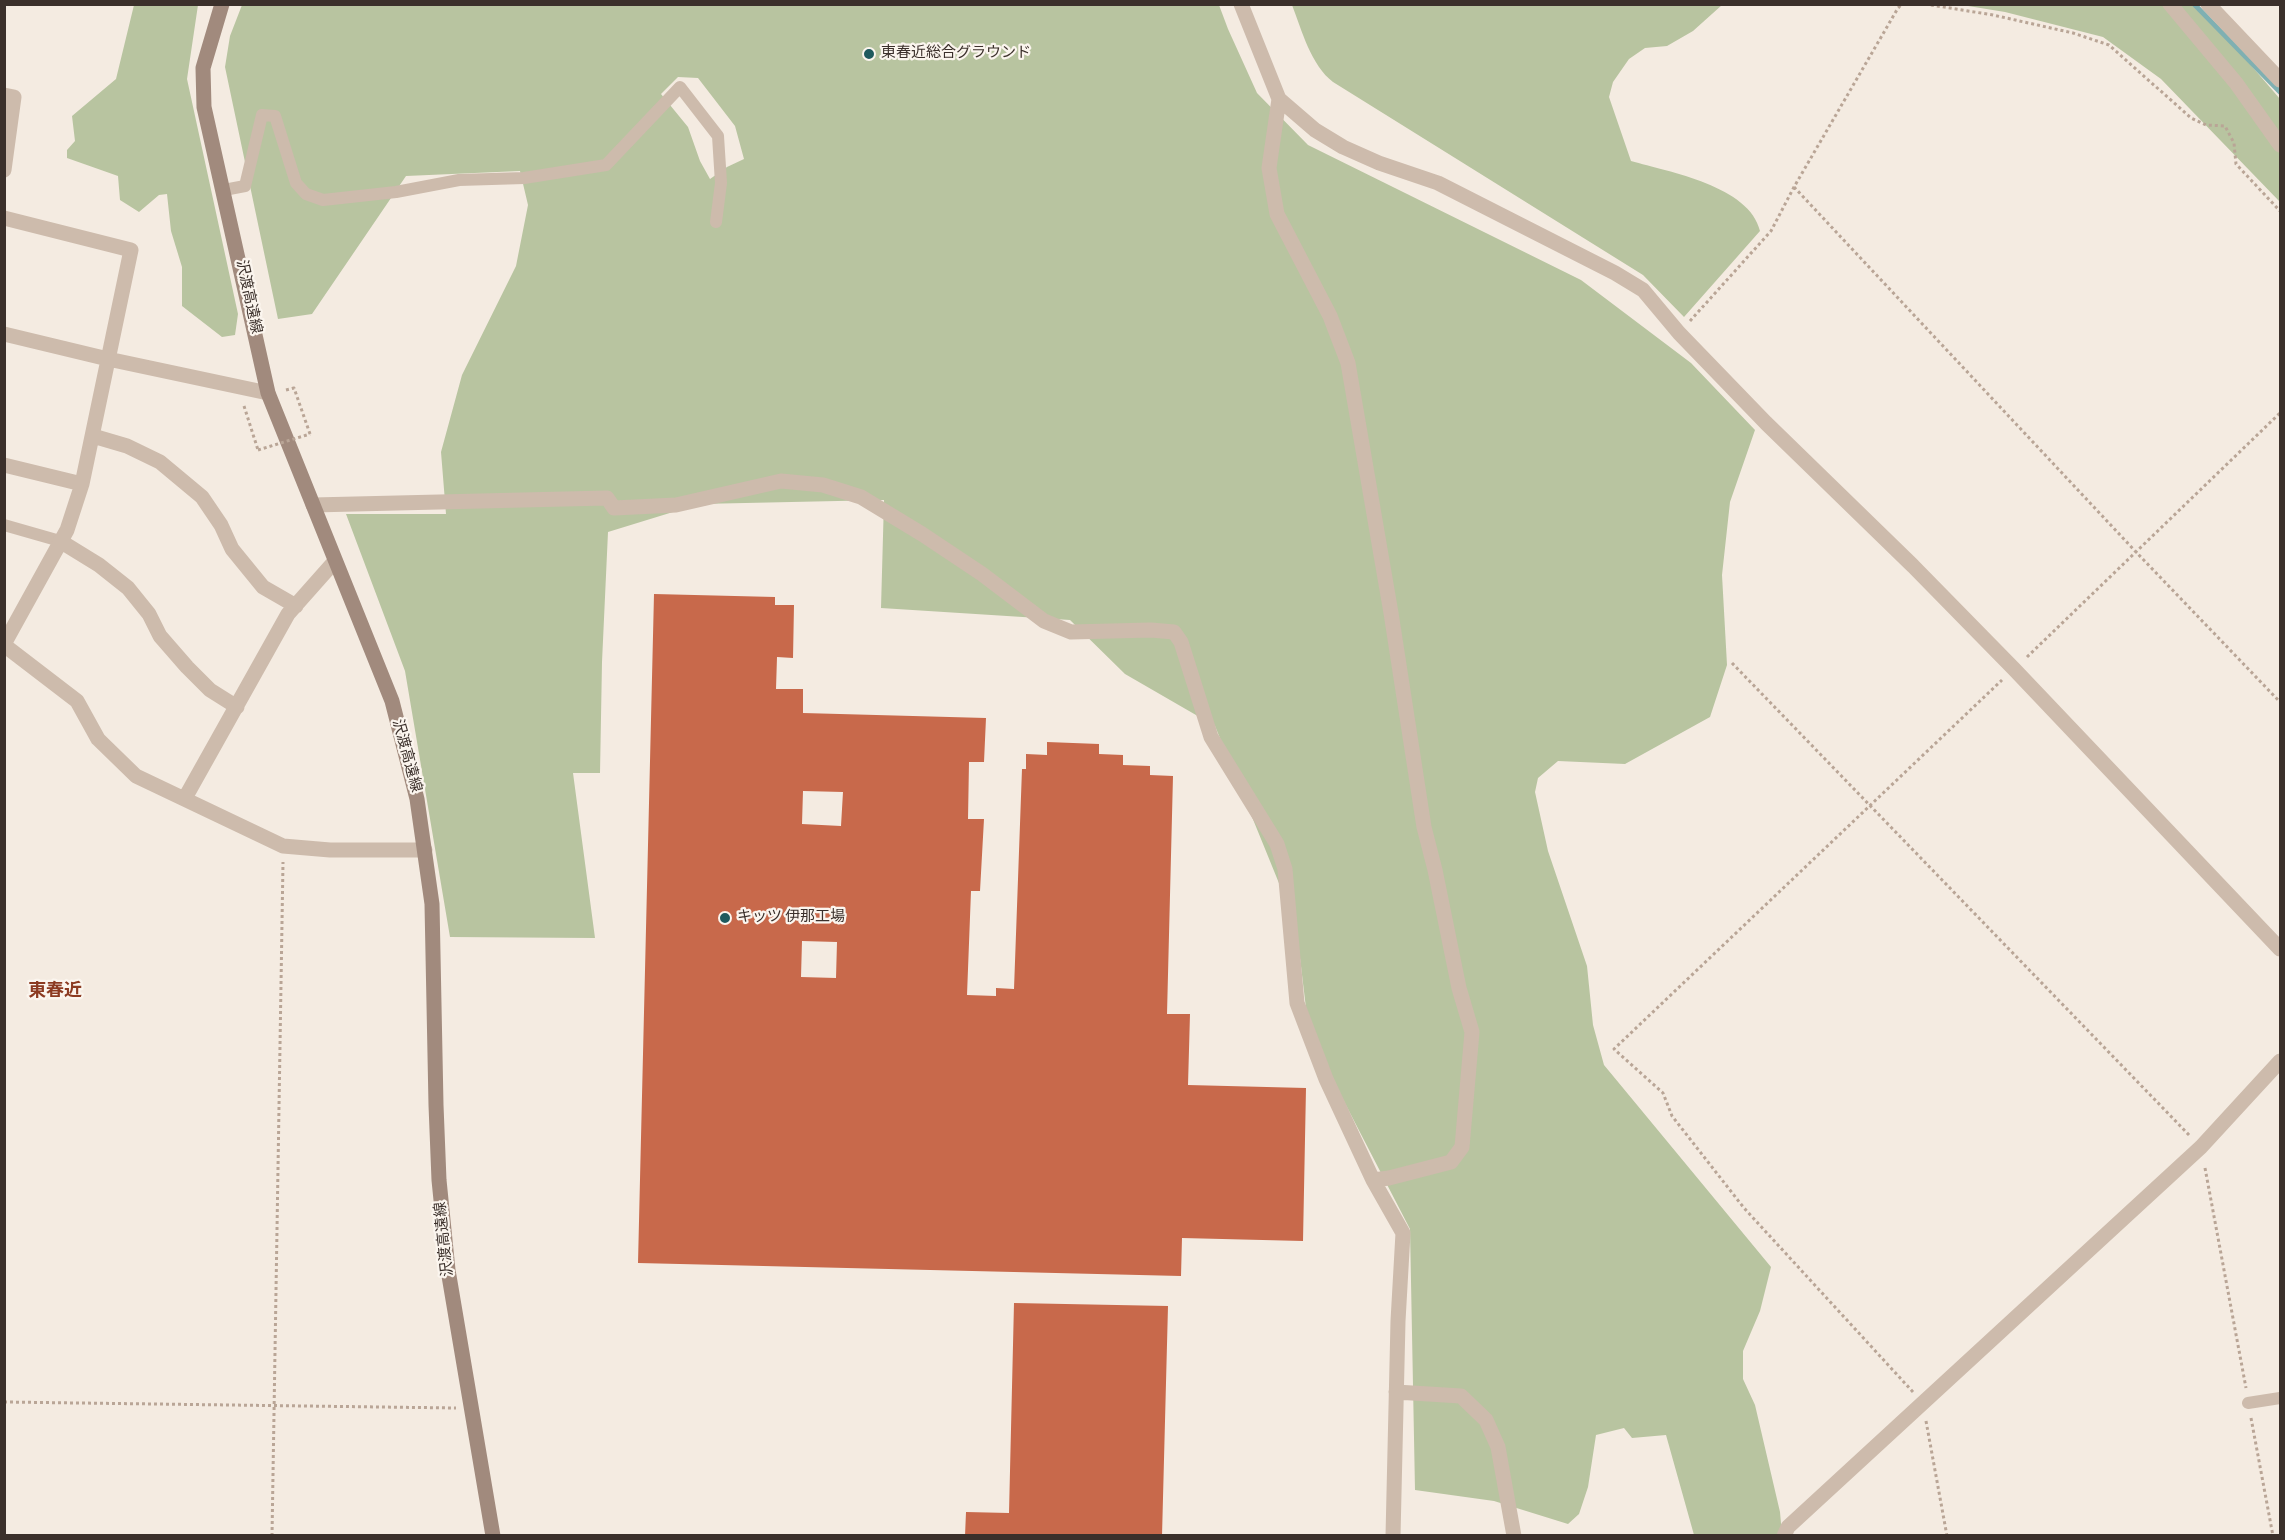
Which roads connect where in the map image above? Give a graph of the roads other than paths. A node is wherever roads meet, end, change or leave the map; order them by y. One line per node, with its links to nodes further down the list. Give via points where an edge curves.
1 (222, 4): 10 (main road, 沢渡高遠線, via 203,68 204,107)
2 (1241, 4): 7 (street)
3 (2170, 4): 8 (street, via 2236,83)
4 (2210, 5): 5 (street)
5 (2280, 80)
6 (4, 95): 9 (street, via 14,97)
7 (1279, 99): 28 (street, via 1315,130 1343,147 1438,183 1643,290 1679,333 2014,669); 30 (street, via 1269,168 1278,214 1330,316 1348,363 1424,826 1472,1032 1462,1147 1451,1162)
8 (2280, 145)
9 (4, 170)
10 (224, 190): 12 (lane, via 245,186 262,115 275,116 296,183 306,194 323,200 459,180 525,178 606,165 680,87 718,136 722,183); 15 (main road, 沢渡高遠線)
11 (4, 218): 14 (street, via 131,250)
12 (716, 222)
13 (4, 334): 14 (street)
14 (108, 359): 15 (street); 16 (street)
15 (268, 393): 19 (main road, 沢渡高遠線)
16 (93, 436): 18 (street); 23 (street, via 160,462 202,497 232,549 263,587)
17 (4, 465): 18 (street)
18 (82, 484): 21 (street)
19 (313, 505): 22 (main road, 沢渡高遠線); 30 (street, via 607,498 614,508 676,505 781,481 823,485 861,497 922,534 1044,621 1071,632 1174,632 1181,642 1211,737 1277,844 1286,869 1298,1003 1326,1079)
20 (4, 525): 21 (lane)
21 (60, 541): 24 (street); 25 (street, via 128,588 149,614 160,636 187,667 210,690)
22 (335, 561): 23 (street); 27 (main road, 沢渡高遠線, via 392,701 417,799)
23 (296, 606): 25 (street)
24 (4, 645): 26 (street, via 77,701 98,739 136,776)
25 (237, 707): 26 (street)
26 (185, 798): 27 (street, via 283,846)
27 (425, 850): 34 (main road, 沢渡高遠線, via 432,904 439,1180 448,1270)
28 (2280, 949)
29 (2280, 1061): 37 (street, via 2201,1147 1788,1527)
30 (1373, 1180): 31 (street, via 1403,1233)
31 (1396, 1392): 35 (street); 36 (street, via 1461,1396 1486,1420 1498,1447)
32 (2280, 1398): 33 (lane)
33 (2248, 1403)
34 (493, 1536)
35 (1393, 1536)
36 (1514, 1536)
37 (1784, 1536)

